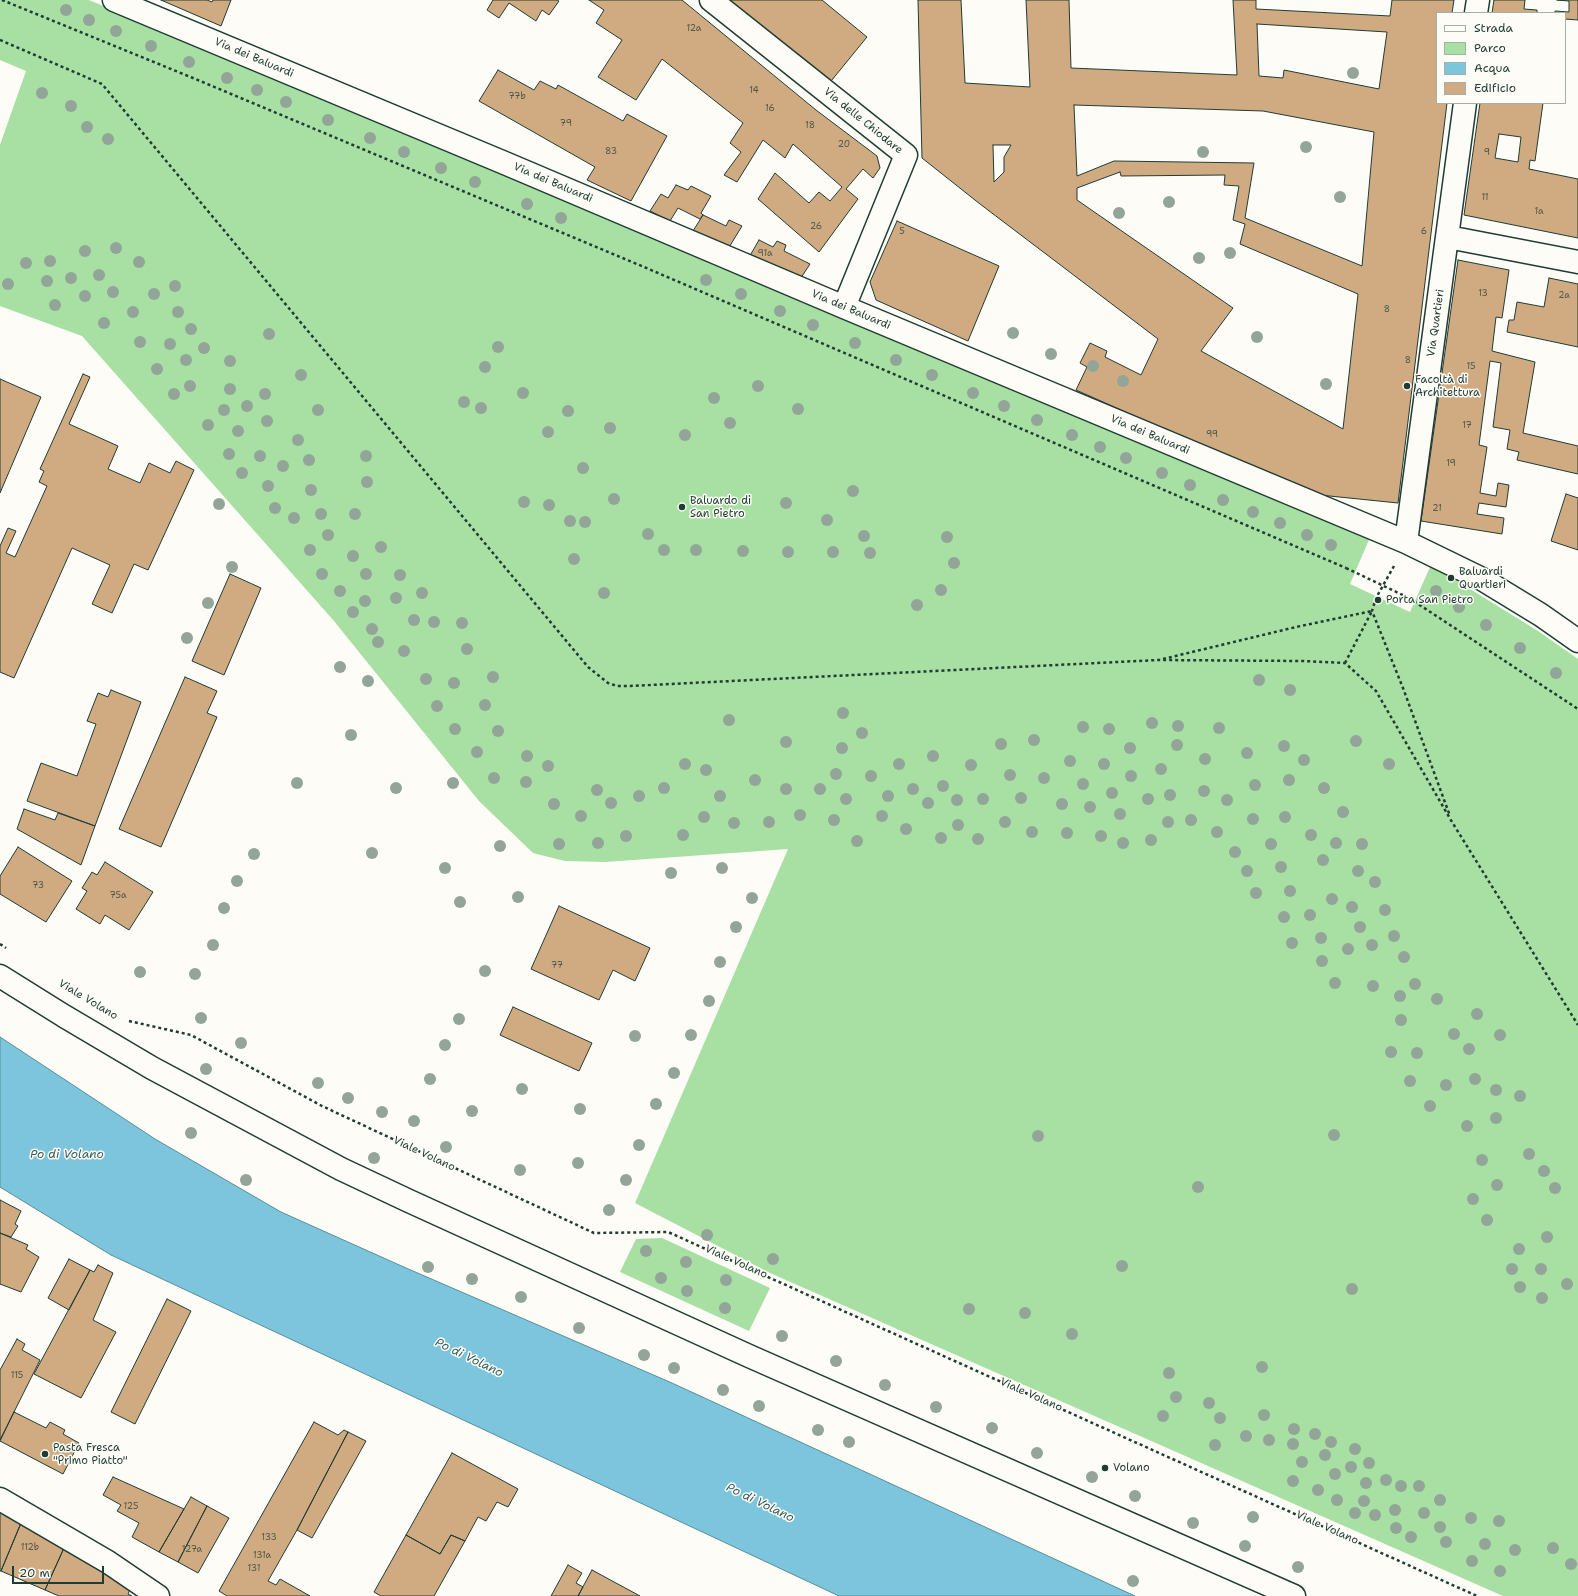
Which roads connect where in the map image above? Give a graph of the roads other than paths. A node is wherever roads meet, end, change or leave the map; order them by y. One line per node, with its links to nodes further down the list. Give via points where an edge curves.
1 (114, 0): 8 (street, Via dei Baluardi)
2 (711, 0): 8 (street, Via delle Chiodare, via 906,155)
3 (1478, 0): 4 (street)
4 (1476, 12)
5 (1465, 104): 6 (street, Via Quartieri)
6 (1448, 237): 7 (street); 9 (street, Via Quartieri)
7 (1578, 262)
8 (844, 307): 9 (street, Via dei Baluardi)
9 (1406, 542): 10 (street, Via dei Baluardi, via 1482,580 1541,615)
10 (1578, 641)
11 (0, 976): 14 (street, via 166,1075 348,1172 749,1356)
12 (0, 1499): 13 (street, via 108,1562)
13 (158, 1596)
14 (1294, 1596)

